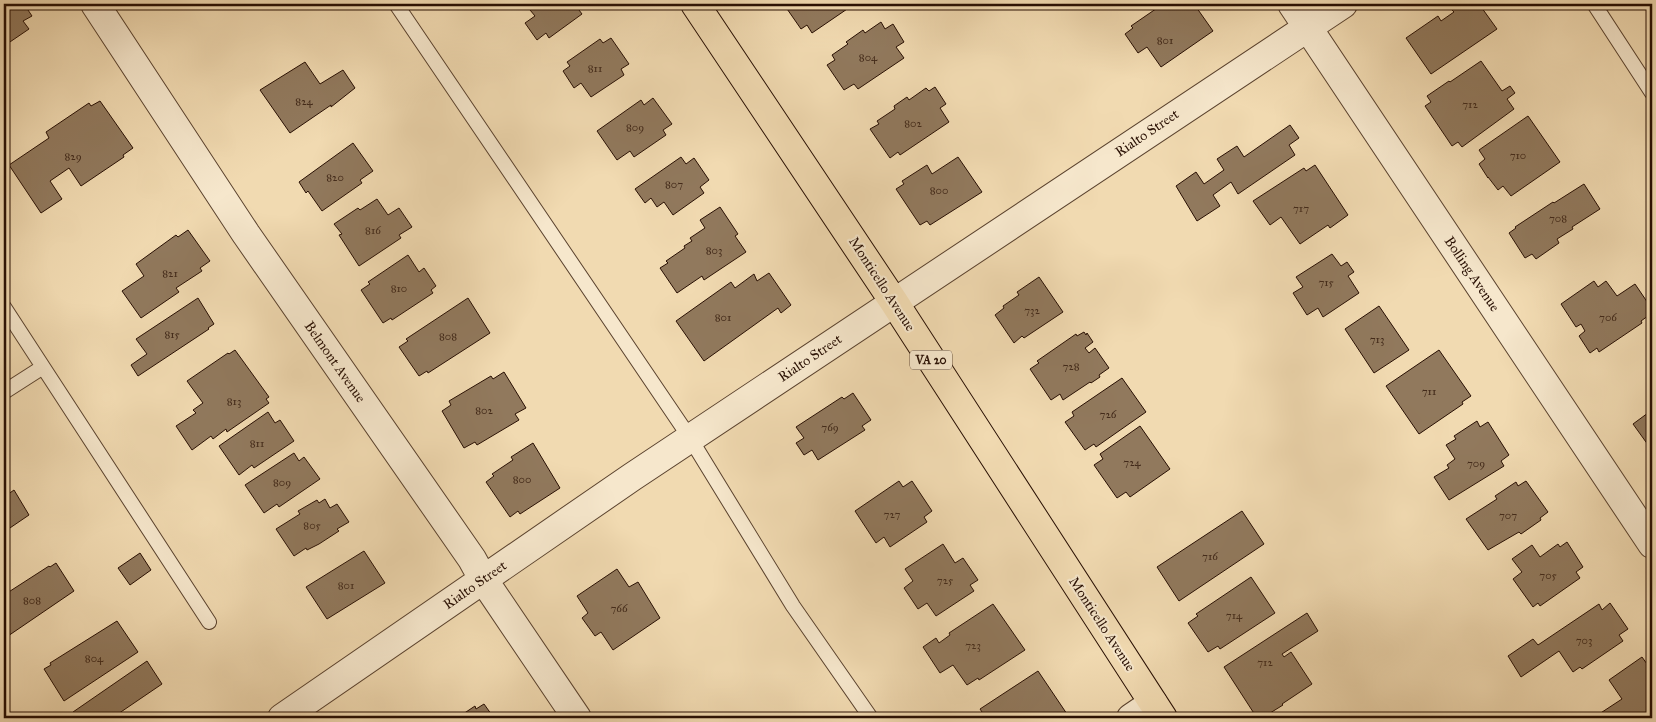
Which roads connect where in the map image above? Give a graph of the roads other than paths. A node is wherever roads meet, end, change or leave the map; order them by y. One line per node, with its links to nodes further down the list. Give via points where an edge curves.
1 (95, 4): 15 (street, Belmont Avenue, via 246,234)
2 (396, 4): 13 (lane)
3 (695, 4): 9 (main road, Monticello Avenue / VA 20)
4 (1292, 4): 7 (street, Bolling Avenue)
5 (1343, 4): 7 (street, Rialto Street)
6 (1594, 4): 8 (lane)
7 (1308, 27): 9 (street, Rialto Street); 14 (street, Bolling Avenue)
8 (1652, 93)
9 (894, 302): 13 (street, Rialto Street); 17 (main road, Monticello Avenue / VA 20)
10 (4, 308): 11 (lane)
11 (42, 367): 12 (lane); 16 (lane)
12 (4, 392)
13 (690, 438): 15 (street, Rialto Street); 20 (lane, via 793,606)
14 (1652, 544)
15 (483, 579): 18 (street, Rialto Street); 19 (street, Belmont Avenue)
16 (209, 622)
17 (1158, 711): 21 (street)
18 (282, 718)
19 (577, 718)
20 (871, 718)
21 (1131, 718)

